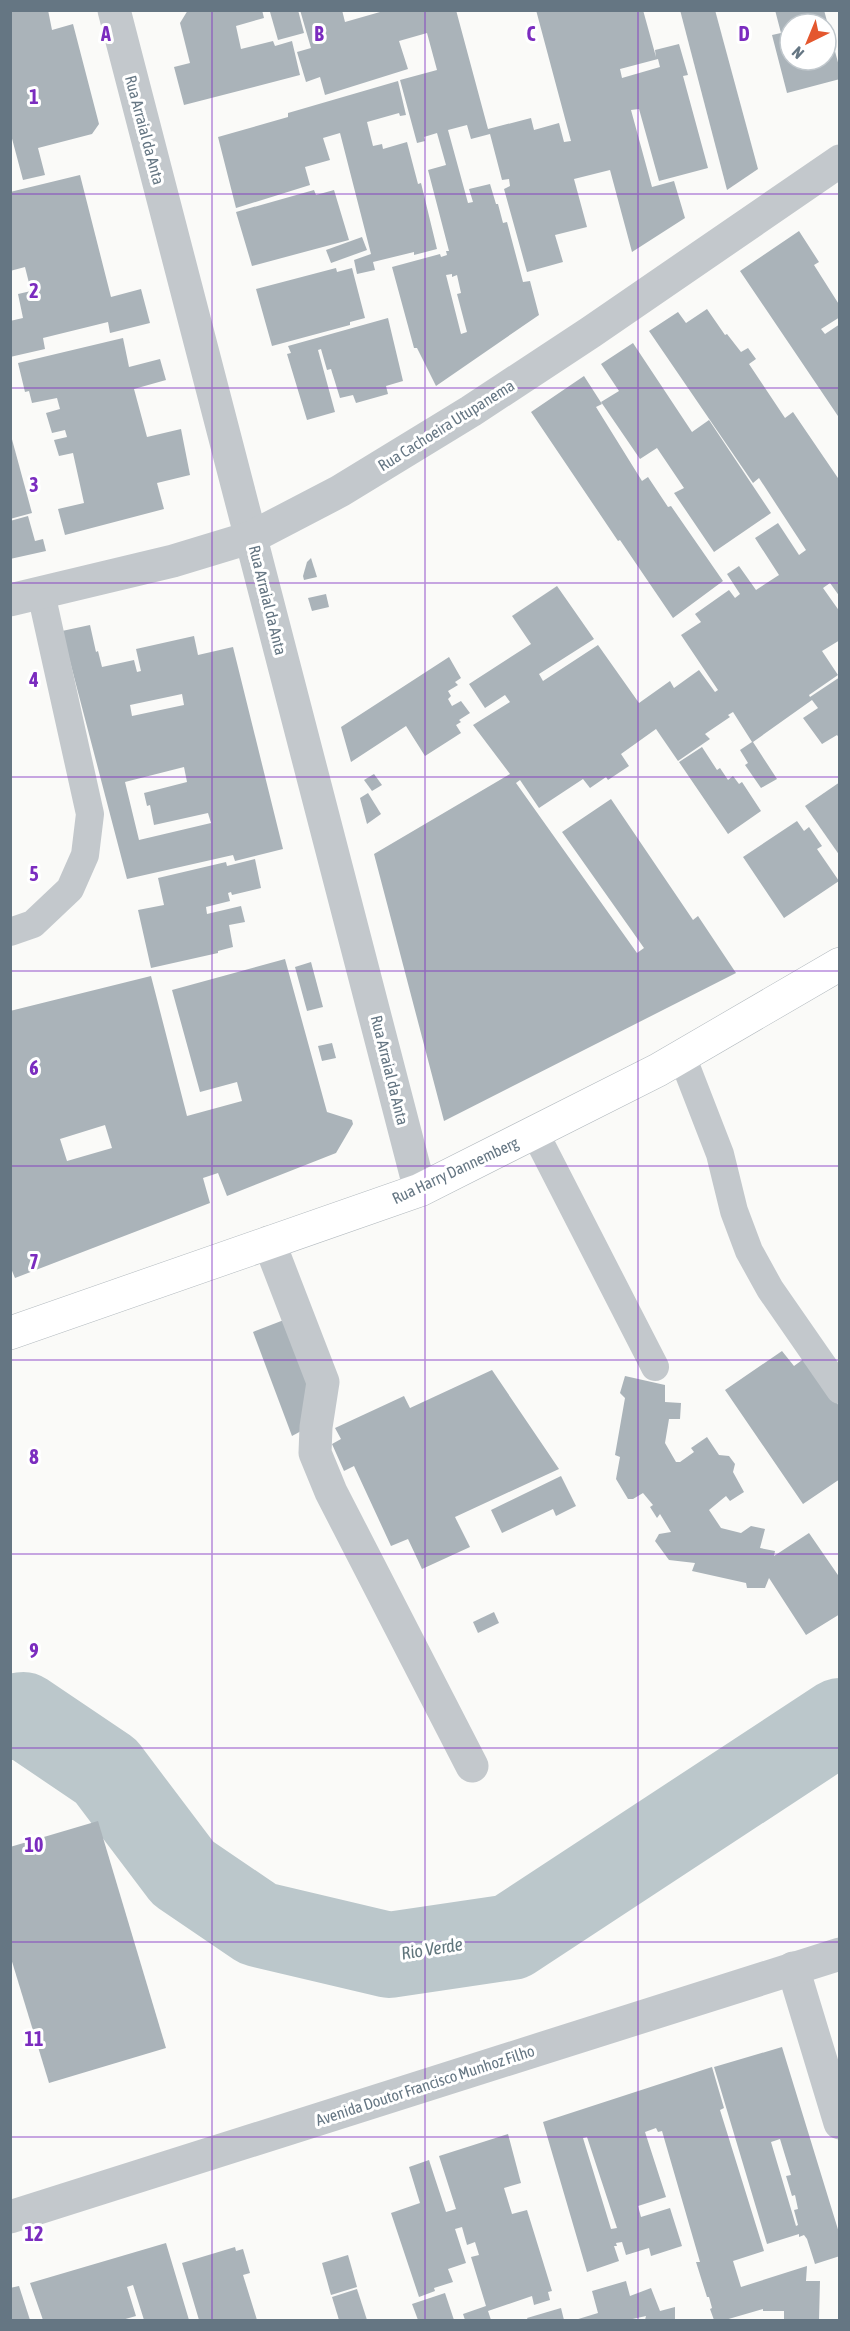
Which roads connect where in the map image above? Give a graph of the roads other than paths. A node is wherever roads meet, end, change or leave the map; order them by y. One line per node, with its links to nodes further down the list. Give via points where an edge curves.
1 (114, 10): 3 (street, Rua Arraial da Anta)
2 (840, 161): 3 (street, Rua Cachoeira Utupanema, via 471,411 340,491)
3 (252, 537): 4 (street, Rua Cachoeira Utupanema, via 173,561); 9 (street, Rua Arraial da Anta)
4 (26, 596): 5 (lane, via 90,814 85,855 70,889 33,924)
5 (10, 932)
6 (840, 964): 7 (main road, Rua Harry Dannemberg)
7 (682, 1056): 8 (main road, Rua Harry Dannemberg); 13 (lane, via 720,1154 748,1251)
8 (535, 1133): 9 (main road, Rua Harry Dannemberg); 12 (lane)
9 (420, 1190): 10 (main road, Rua Harry Dannemberg)
10 (269, 1242): 11 (main road, Rua Harry Dannemberg); 14 (street, via 323,1382 315,1453 331,1492)
11 (10, 1333)
12 (655, 1367)
13 (840, 1390)
14 (472, 1766)
15 (840, 1954): 16 (street, Avenida Doutor Francisco Munhoz Filho)
16 (793, 1968): 17 (street); 18 (street, Avenida Doutor Francisco Munhoz Filho)
17 (840, 2123)
18 (10, 2217)

